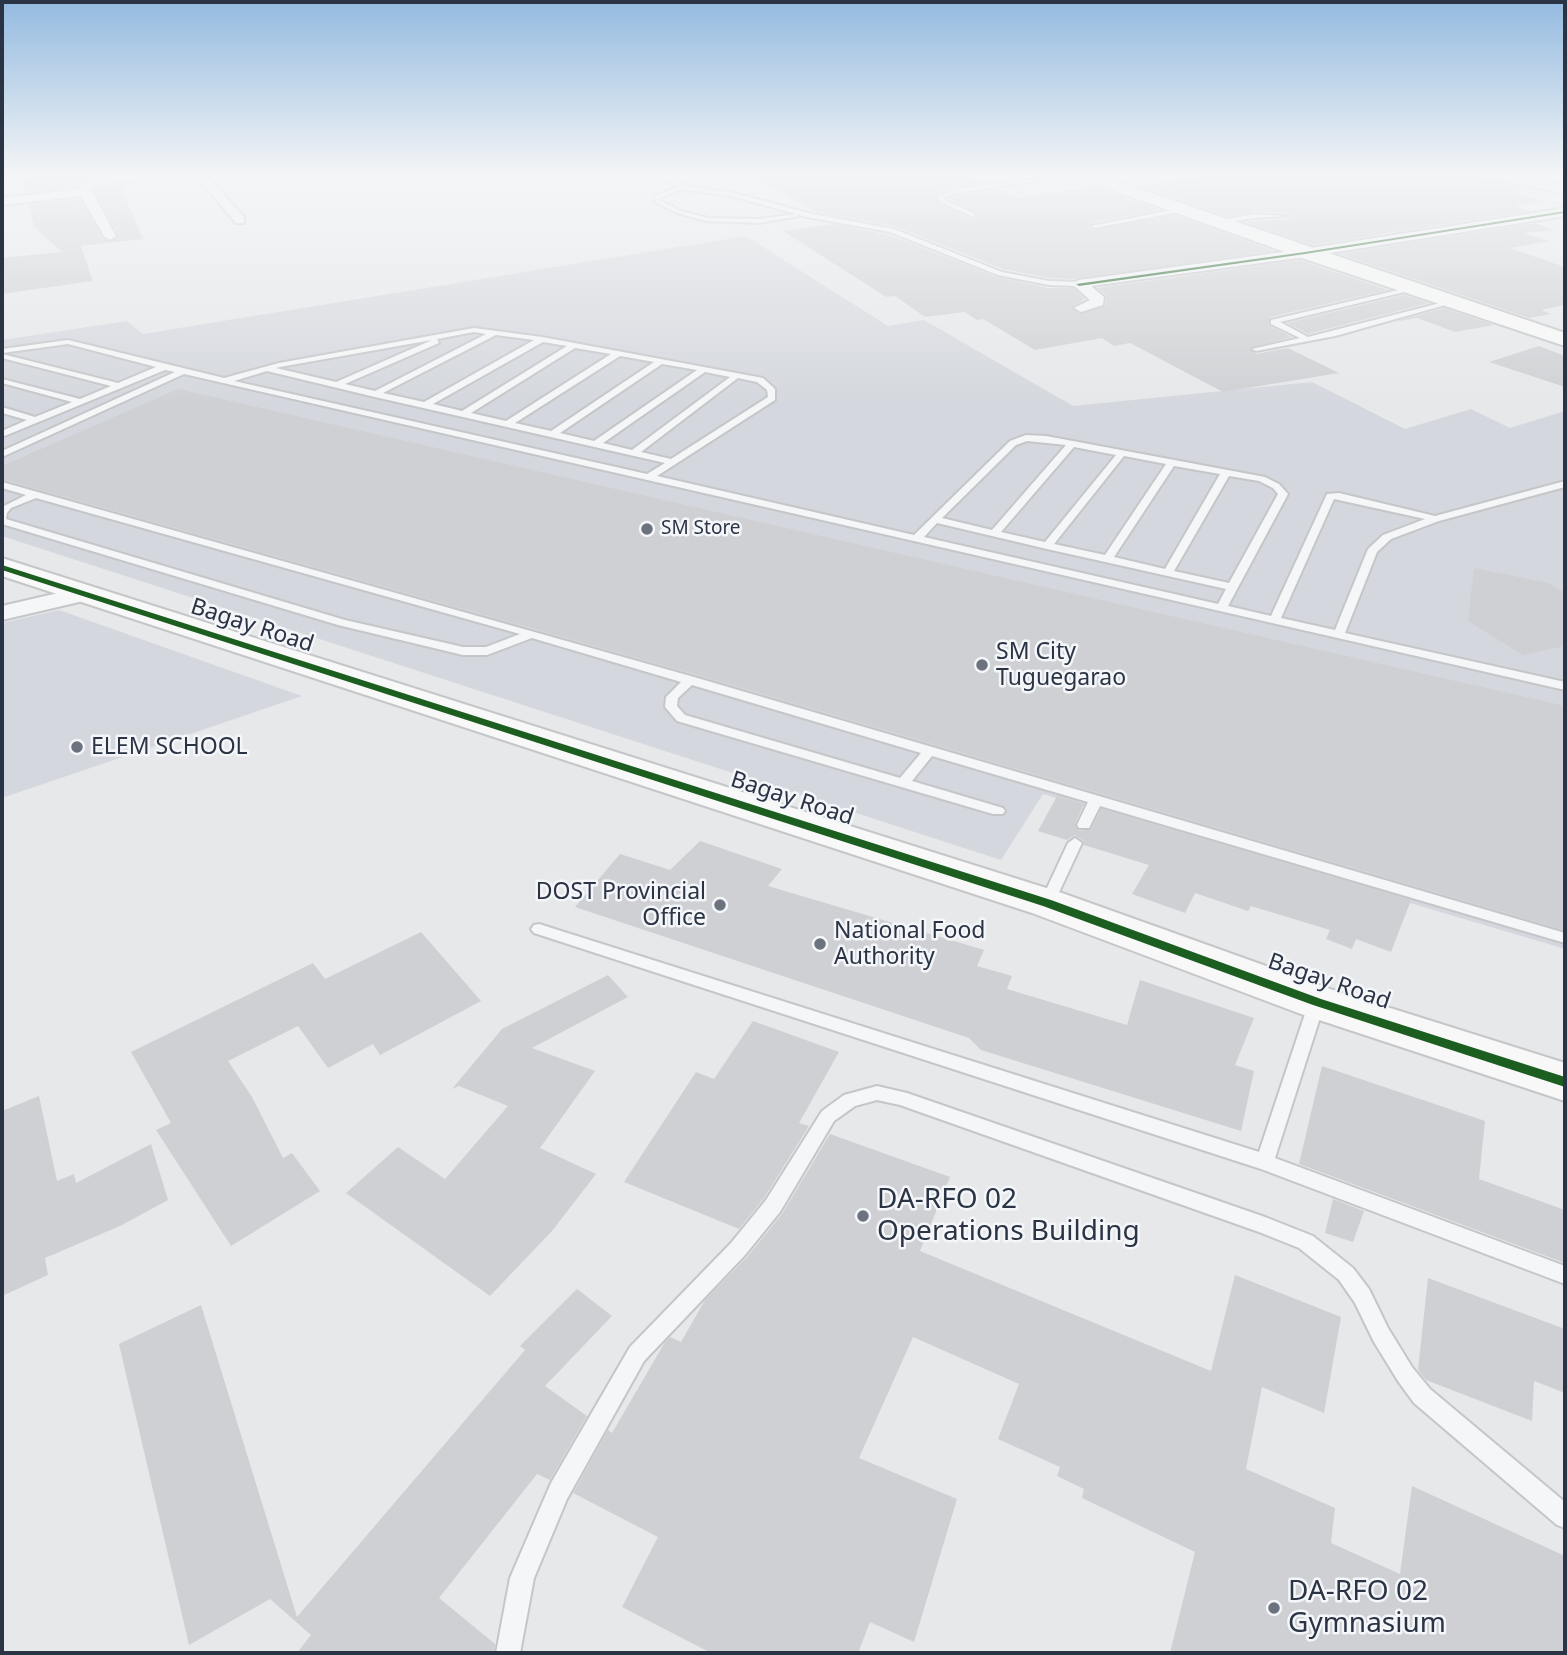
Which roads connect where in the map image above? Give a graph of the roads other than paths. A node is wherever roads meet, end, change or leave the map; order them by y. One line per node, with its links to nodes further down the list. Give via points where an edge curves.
1 (944, 251): 5 (lane, via 1000,274)
2 (1300, 251): 4 (street)
3 (1316, 251): 4 (street)
4 (1305, 253): 5 (street); 6 (street)
5 (1079, 284): 8 (street, via 1098,302)
6 (1412, 289): 7 (street); 12 (lane, via 1274,323)
7 (1452, 302): 12 (lane); 13 (street)
8 (1081, 308)
9 (459, 331): 10 (lane); 20 (lane); 27 (lane)
10 (497, 331): 11 (lane); 28 (lane)
11 (542, 339): 14 (lane); 30 (lane)
12 (1308, 340): 15 (lane)
13 (1565, 340)
14 (575, 345): 16 (lane); 32 (lane)
15 (1256, 349)
16 (619, 353): 18 (lane); 34 (lane)
17 (2, 354): 19 (lane, via 68,342); 26 (lane)
18 (661, 361): 21 (lane); 36 (lane)
19 (164, 367): 22 (lane); 26 (lane)
20 (266, 369): 25 (lane); 27 (lane)
21 (704, 369): 23 (lane); 38 (lane)
22 (184, 371): 25 (lane); 40 (lane)
23 (737, 375): 41 (lane); 44 (lane, via 761,380 771,388 772,398)
24 (2, 381): 29 (lane)
25 (225, 381): 47 (lane)
26 (117, 385): 29 (lane)
27 (336, 385): 28 (lane)
28 (375, 394): 30 (lane)
29 (78, 401): 33 (lane)
30 (425, 405): 32 (lane)
31 (2, 410): 33 (lane)
32 (463, 414): 34 (lane)
33 (35, 420): 35 (lane)
34 (508, 424): 36 (lane)
35 (2, 434)
36 (553, 434): 38 (lane)
37 (2, 441): 40 (lane)
38 (596, 444): 41 (lane)
39 (1072, 444): 42 (lane); 53 (lane, via 1036,439 1013,443); 54 (lane)
40 (19, 446): 43 (lane)
41 (635, 453): 44 (lane)
42 (1122, 453): 45 (lane); 56 (lane)
43 (2, 454)
44 (673, 462): 47 (lane)
45 (1172, 462): 46 (lane); 57 (lane)
46 (1226, 472): 59 (lane); 60 (lane, via 1262,479 1283,494)
47 (649, 477): 55 (lane)
48 (1565, 484): 52 (lane)
49 (2, 485): 50 (lane)
50 (34, 495): 51 (lane, via 8,506); 65 (lane)
51 (2, 519): 65 (lane, via 342,623 463,651 487,651)
52 (1435, 519): 64 (lane, via 1330,496); 66 (lane, via 1387,537 1372,551)
53 (936, 520): 54 (lane); 55 (lane)
54 (994, 534): 56 (lane)
55 (917, 538): 62 (lane)
56 (1047, 546): 57 (lane)
57 (1108, 559): 59 (lane)
58 (2, 567): 61 (street, Bagay Road)
59 (1168, 572): 60 (lane)
60 (1231, 587): 62 (lane)
61 (84, 594): 63 (street); 75 (street, Bagay Road)
62 (1221, 608): 64 (lane)
63 (2, 613)
64 (1275, 620): 66 (lane)
65 (531, 634): 67 (lane)
66 (1339, 634): 68 (lane)
67 (690, 680): 69 (lane); 70 (lane, via 672,697 671,707 681,718)
68 (1565, 686)
69 (929, 751): 70 (lane); 71 (lane)
70 (904, 782): 72 (lane)
71 (1096, 800): 73 (lane); 77 (lane)
72 (998, 811)
73 (1084, 825)
74 (1075, 843): 75 (lane)
75 (1046, 903): 78 (street, Bagay Road)
76 (539, 929): 80 (lane)
77 (1565, 938)
78 (1317, 1002): 79 (street, Bagay Road); 80 (lane)
79 (1565, 1082)
80 (1265, 1162): 81 (lane)
81 (1565, 1275)
82 (1565, 1517): 83 (lane, via 1422,1396 1346,1273 1306,1242 914,1102 877,1093 850,1100 828,1116 747,1238 637,1354 559,1491 522,1578)
83 (508, 1653)

